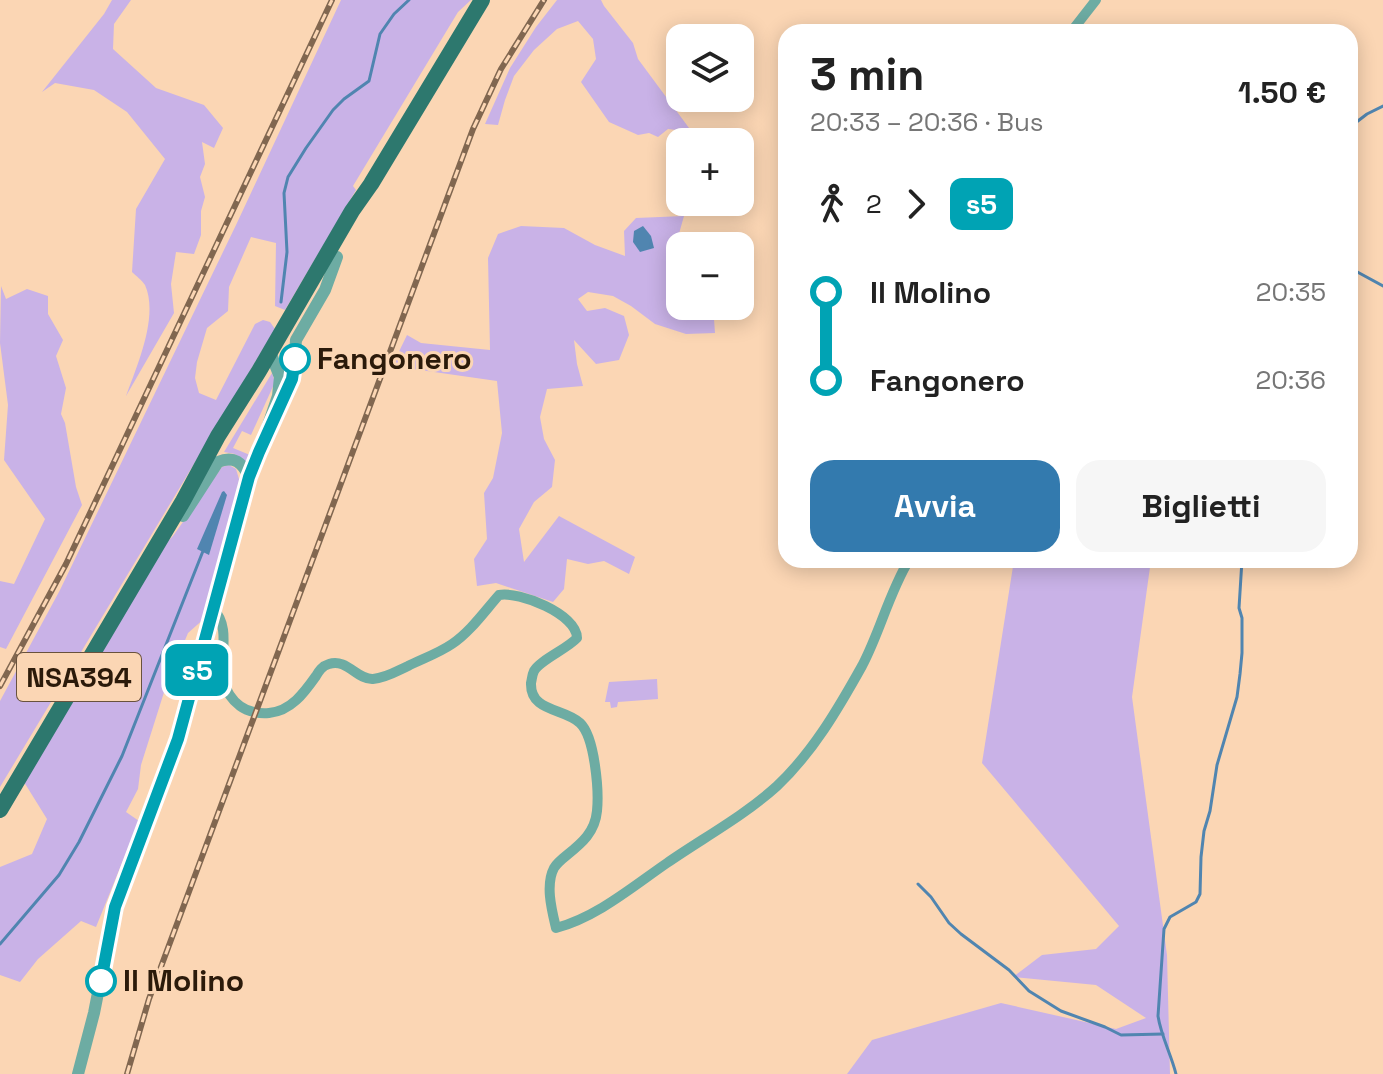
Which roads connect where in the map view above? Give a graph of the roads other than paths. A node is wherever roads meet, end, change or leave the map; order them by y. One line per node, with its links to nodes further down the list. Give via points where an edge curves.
1 (482, 0): 4 (main road)
2 (1096, 0): 3 (street)
3 (1077, 24)
4 (371, 184): 5 (main road); 6 (main road)
5 (337, 257): 6 (main road); 7 (street, via 298,336)
6 (275, 356): 7 (street); 8 (street, via 280,387); 10 (main road, NSA394, via 221,451)
7 (295, 366): 8 (street)
8 (259, 452): 9 (street)
9 (249, 477): 10 (street, via 237,461 218,462 175,528); 12 (street)
10 (157, 544): 13 (main road, NSA394)
11 (906, 568): 12 (street, via 864,663 799,763 743,812 612,901 556,928 550,903 555,867 587,838 597,813 596,773 581,723 545,707 531,690 537,667 577,638 569,621 520,597 499,595 451,645 374,679 329,663 289,707 265,714 242,707 228,692 222,668 223,624)
12 (214, 610): 14 (street, via 173,752 115,907)
13 (0, 810)
14 (78, 1074)

